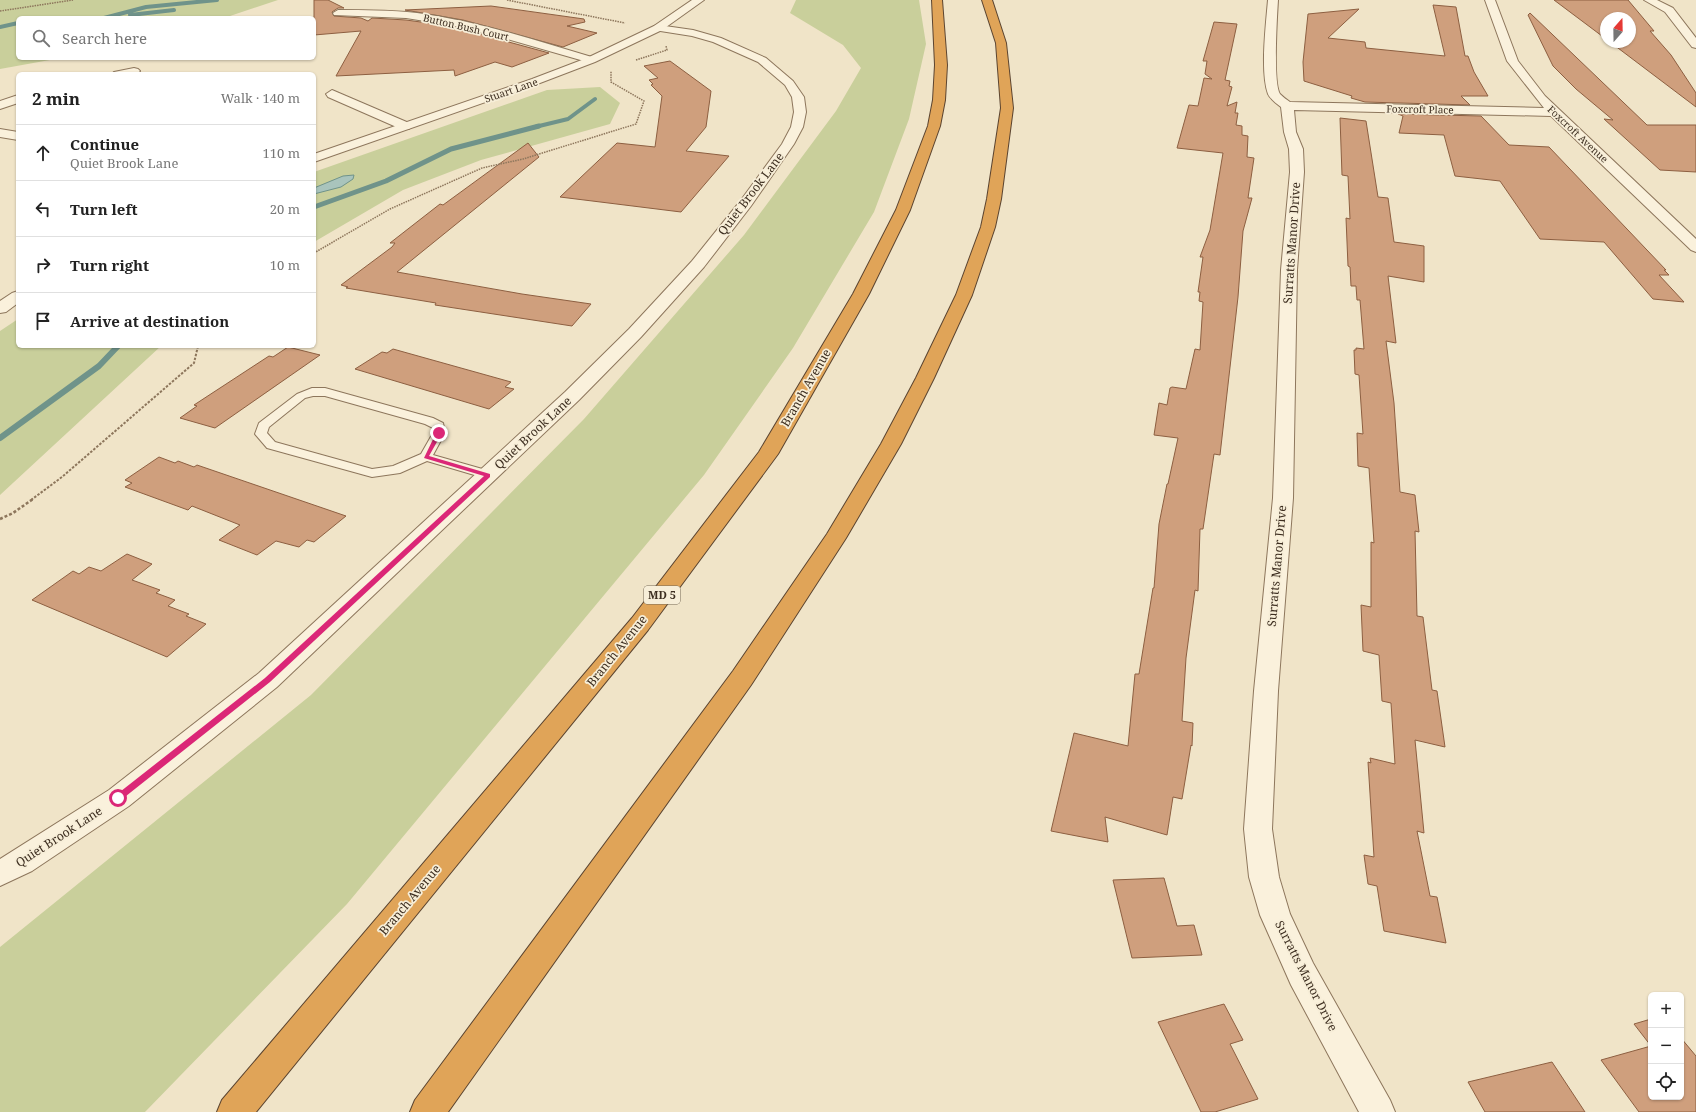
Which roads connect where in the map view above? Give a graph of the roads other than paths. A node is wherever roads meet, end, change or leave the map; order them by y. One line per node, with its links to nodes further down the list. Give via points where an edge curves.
1 (699, 0): 8 (street, Stuart Lane)
2 (937, 0): 28 (highway, Branch Avenue / MD 5, via 941,66 939,100 934,126 906,203 861,294 768,454 640,624)
3 (987, 0): 29 (highway, via 1001,43 1007,108 994,199 988,227 964,295 925,378 891,444 835,538 742,678)
4 (1273, 0): 16 (street, via 1270,46 1272,85 1274,95)
5 (1490, 0): 17 (street, Foxcroft Avenue, via 1512,61)
6 (1649, 0): 9 (street, via 1669,10)
7 (338, 12): 10 (street, Button Bush Court, via 429,18)
8 (656, 29): 10 (street, Stuart Lane); 26 (street, Quiet Brook Lane, via 693,33 762,60 789,83 798,97 800,112 797,128 746,203 698,264 635,333)
9 (1696, 45)
10 (591, 60): 18 (street, Stuart Lane)
11 (134, 71): 12 (street)
12 (129, 72)
13 (332, 94): 18 (street)
14 (16, 100): 15 (street)
15 (0, 105)
16 (1286, 106): 17 (street, Foxcroft Place); 30 (street, Surratts Manor Drive, via 1296,149 1297,172 1289,270 1283,498 1266,692 1258,829 1264,877 1275,915 1302,974)
17 (1554, 112): 22 (street, Foxcroft Avenue, via 1591,144)
18 (404, 126): 21 (street, Stuart Lane)
19 (0, 133): 20 (street)
20 (16, 136)
21 (316, 157)
22 (1696, 247)
23 (16, 297): 24 (street)
24 (0, 308)
25 (426, 457): 25 (lane, via 395,470 372,473 271,445 261,434 263,426 300,396 312,392 325,392 429,420 439,426 439,433); 26 (lane)
26 (488, 475): 27 (street, Quiet Brook Lane, via 268,680 118,798 22,862)
27 (0, 873)
28 (234, 1112)
29 (427, 1112)
30 (1378, 1112)

